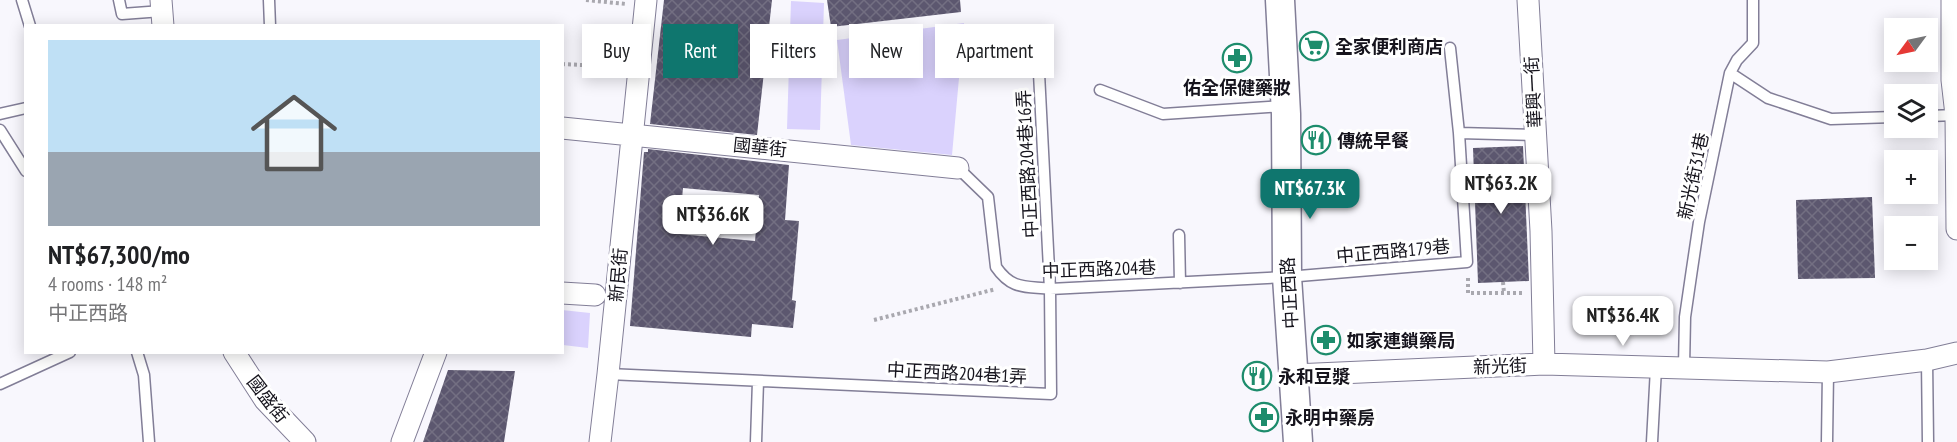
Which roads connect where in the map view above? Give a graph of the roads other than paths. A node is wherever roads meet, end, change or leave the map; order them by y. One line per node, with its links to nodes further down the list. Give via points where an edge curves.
1 (22, 0): 10 (lane)
2 (119, 0): 9 (lane, via 122,14)
3 (269, 0): 11 (lane)
4 (1280, 0): 16 (main road, 中正西路)
5 (1528, 0): 26 (street, 華興一街)
6 (1753, 0): 13 (lane, 新光街31巷, via 1753,43)
7 (1952, 0): 19 (street)
8 (645, 3): 25 (street, 新民街)
9 (162, 12)
10 (29, 24)
11 (270, 24)
12 (1450, 48): 24 (lane, 中正西路179巷)
13 (1730, 73): 21 (lane, via 1767,98 1831,119); 43 (lane, 新光街31巷, via 1694,257 1685,317)
14 (1039, 78): 33 (lane, 中正西路204巷16弄)
15 (1100, 90): 16 (lane, via 1163,114)
16 (1285, 106): 31 (main road, 中正西路)
17 (24, 108): 18 (lane)
18 (0, 114)
19 (1956, 115): 20 (lane); 29 (street)
20 (1938, 116)
21 (1884, 117)
22 (564, 128): 25 (street, 國華街)
23 (0, 130): 27 (lane)
24 (1459, 133): 26 (lane); 31 (lane, 中正西路179巷, via 1467,262)
25 (631, 134): 28 (street, 國華街); 46 (street, 新民街)
26 (1535, 135): 42 (street, 華興一街)
27 (24, 168)
28 (958, 168): 33 (lane, 中正西路204巷, via 988,197 996,267 1003,277 1011,285)
29 (1957, 229)
30 (1179, 235): 32 (lane)
31 (1287, 277): 32 (lane, 中正西路204巷); 47 (main road, 中正西路)
32 (1180, 283): 33 (lane, 中正西路204巷)
33 (1050, 290): 48 (lane, 中正西路204巷1弄, via 1051,394)
34 (564, 293): 35 (street)
35 (595, 295)
36 (1957, 353): 41 (street, 新光街)
37 (66, 354): 49 (lane)
38 (138, 354): 50 (lane, via 144,375)
39 (235, 354): 51 (street, 國盛街, via 265,400)
40 (435, 354): 52 (street)
41 (1927, 360): 45 (street, 新光街); 58 (lane)
42 (1544, 364): 44 (street, 新光街); 47 (street, 新光街)
43 (1684, 367): 44 (street, 新光街); 45 (street, 新光街)
44 (1656, 368): 56 (lane)
45 (1828, 372): 57 (lane)
46 (608, 374): 48 (lane, 中正西路204巷1弄); 53 (street, 新民街)
47 (1293, 375): 55 (main road, 中正西路)
48 (758, 381): 54 (lane)
49 (0, 384)
50 (149, 442)
51 (305, 442)
52 (402, 442)
53 (600, 442)
54 (756, 442)
55 (1298, 442)
56 (1652, 442)
57 (1827, 442)
58 (1928, 442)

